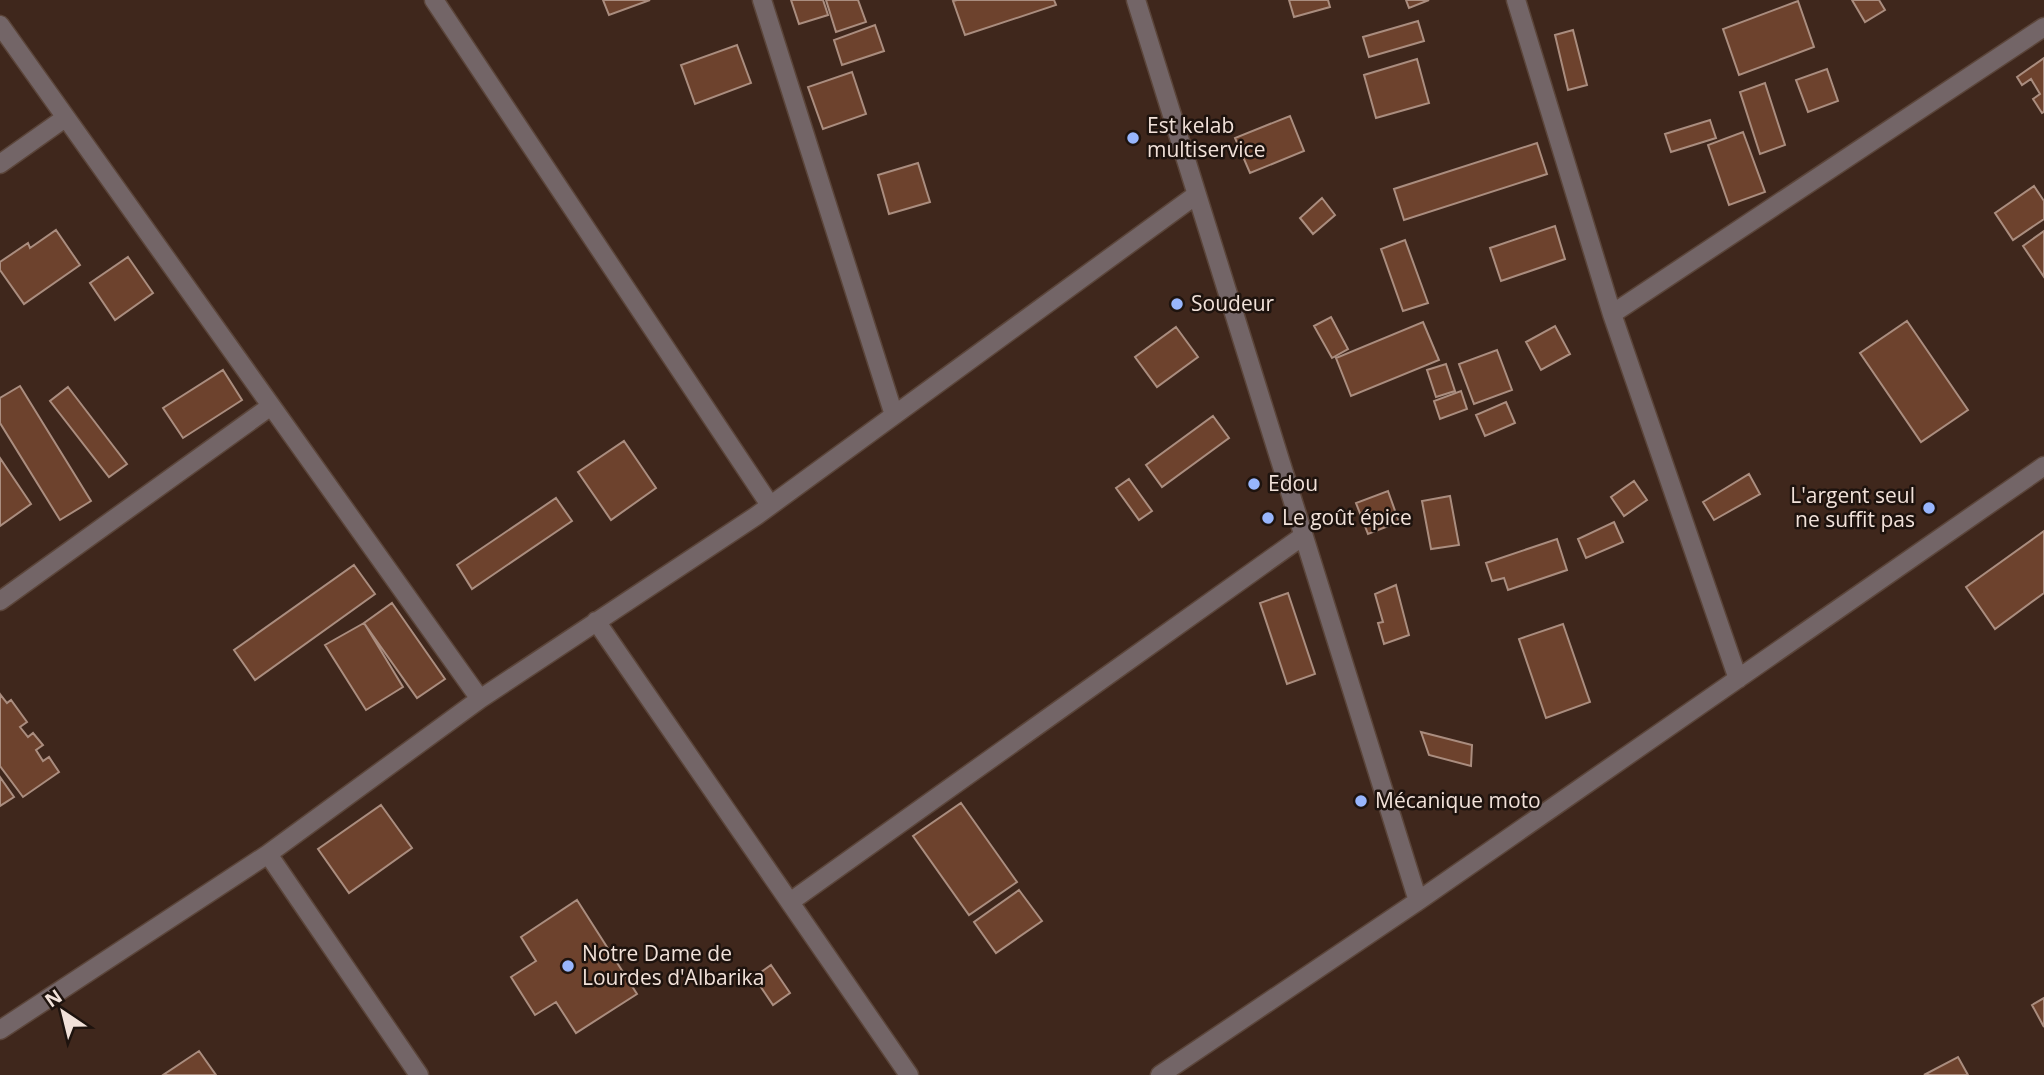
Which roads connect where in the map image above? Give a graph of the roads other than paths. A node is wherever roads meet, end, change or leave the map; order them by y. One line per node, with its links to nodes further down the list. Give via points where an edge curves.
1 (434, 0): 14 (street)
2 (762, 0): 12 (street)
3 (1136, 0): 9 (street)
4 (1516, 0): 10 (street)
5 (0, 25): 7 (street)
6 (2044, 27): 10 (street)
7 (65, 118): 8 (street); 11 (street)
8 (0, 164)
9 (1196, 195): 12 (street); 15 (street)
10 (1612, 314): 18 (street)
11 (271, 406): 16 (street); 19 (street)
12 (894, 415): 14 (street)
13 (2044, 466): 18 (street)
14 (770, 505): 17 (street)
15 (1303, 537): 21 (street); 22 (street)
16 (0, 601)
17 (596, 621): 19 (street); 22 (street)
18 (1738, 679): 21 (street)
19 (480, 699): 20 (street)
20 (268, 853): 23 (street); 24 (street)
21 (1418, 901): 26 (street)
22 (790, 902): 25 (street)
23 (0, 1030)
24 (419, 1075)
25 (909, 1075)
26 (1160, 1075)

